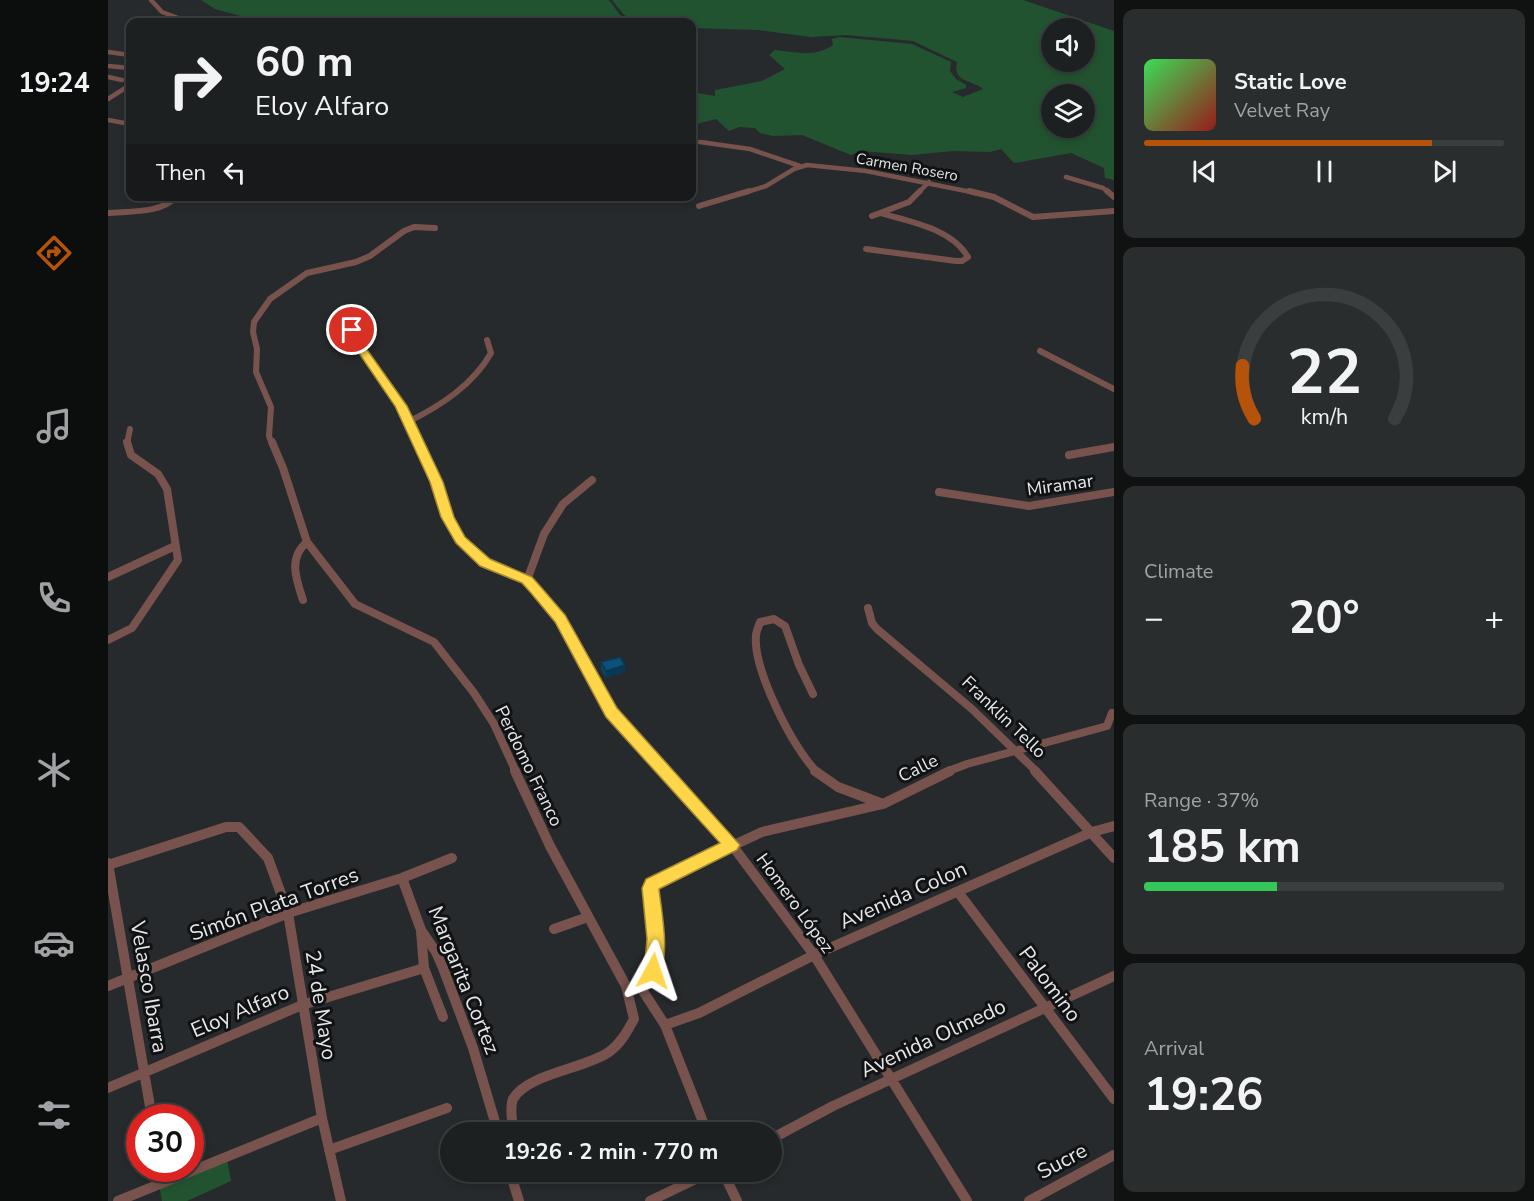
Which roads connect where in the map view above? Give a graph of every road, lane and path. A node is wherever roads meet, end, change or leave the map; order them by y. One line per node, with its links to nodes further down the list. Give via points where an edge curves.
1 (150, 0): 2 (street, via 160,11)
2 (178, 18)
3 (108, 52): 4 (street)
4 (126, 54)
5 (108, 66): 6 (street)
6 (126, 68)
7 (108, 77): 8 (street)
8 (122, 80)
9 (126, 88): 10 (street)
10 (108, 99)
11 (108, 120): 12 (street)
12 (126, 124)
13 (700, 142): 14 (street, Carmen Rosero, via 750,149)
14 (800, 166): 16 (street, Carmen Rosero, via 866,171); 19 (street, via 766,186)
15 (1066, 177): 17 (street, via 1103,188)
16 (929, 182): 20 (street, Carmen Rosero, via 994,197 1034,217); 22 (street, via 910,201)
17 (1114, 197)
18 (173, 201): 21 (street, via 160,207)
19 (699, 206)
20 (1114, 211)
21 (108, 213)
22 (880, 213): 23 (street); 25 (street, via 935,230 968,257 956,261)
23 (872, 216)
24 (435, 228): 37 (street, Perdomo Franco, via 414,227 370,256 296,279 270,299 254,322 256,372 271,407 268,436 283,468)
25 (867, 249)
26 (352, 330): 30 (street, Homero López)
27 (487, 340): 30 (street, via 491,353 474,378)
28 (1040, 351): 29 (street)
29 (1114, 389)
30 (408, 422): 40 (street, Homero López, via 437,482 447,517 461,540 485,562)
31 (130, 429): 38 (street, via 127,450 162,478 171,499)
32 (1114, 447): 33 (street)
33 (1070, 455)
34 (592, 480): 40 (street, via 563,504 544,534)
35 (939, 492): 36 (street, Miramar, via 1029,506)
36 (1114, 492)
37 (307, 542): 41 (street, via 294,558); 57 (street, Perdomo Franco, via 355,604 434,642 474,693 494,724 550,846)
38 (175, 546): 39 (street); 43 (street, via 178,562 132,627)
39 (108, 577)
40 (527, 580): 50 (street, Homero López, via 560,619 611,712)
41 (303, 600)
42 (868, 608): 46 (street, Franklin Tello, via 877,629 919,661)
43 (108, 640)
44 (813, 694): 47 (street, via 785,626 774,619 760,622 754,643 763,675 809,763 834,785)
45 (1112, 713): 46 (street, Calle, via 1107,726)
46 (1019, 751): 47 (street, Calle, via 936,776); 49 (street, Franklin Tello)
47 (883, 804): 50 (street, Calle, via 762,832)
48 (1114, 826): 49 (street, Avenida Colon)
49 (1092, 832): 52 (street, Franklin Tello); 55 (street, Avenida Colon)
50 (732, 845): 60 (street, Homero López); 66 (street, via 650,888 654,952 651,978)
51 (452, 858): 54 (street, Simón Plata Torres)
52 (1114, 858)
53 (108, 865): 56 (street, 24 de Mayo, via 226,827 239,827 268,858); 63 (street, Velasco Ibarra)
54 (402, 878): 56 (street, Simón Plata Torres); 59 (street, Margarita Cortez)
55 (958, 892): 60 (street, Avenida Colon); 68 (street, Palomino)
56 (288, 914): 63 (street, Simón Plata Torres); 67 (street, 24 de Mayo)
57 (588, 917): 58 (street); 65 (street, Perdomo Franco)
58 (555, 929)
59 (421, 930): 61 (street); 78 (street, Margarita Cortez, via 443,968)
60 (814, 955): 70 (street, Avenida Colon, via 699,1013); 72 (street, Homero López)
61 (424, 968): 67 (street, Eloy Alfaro); 69 (street)
62 (1114, 976): 68 (street, Avenida Olmedo)
63 (128, 979): 64 (street, Simón Plata Torres); 71 (street, Velasco Ibarra)
64 (108, 986)
65 (626, 986): 66 (street); 79 (street, via 634,1019 624,1041 604,1056 520,1089 512,1102)
66 (641, 988): 70 (street)
67 (302, 1005): 71 (street, Eloy Alfaro); 77 (street, 24 de Mayo)
68 (1045, 1008): 72 (street, Avenida Olmedo); 74 (street, Palomino)
69 (443, 1017)
70 (665, 1025): 80 (street)
71 (144, 1074): 73 (street, Eloy Alfaro); 75 (street, Velasco Ibarra)
72 (891, 1079): 81 (street, Avenida Olmedo); 95 (street, Homero López)
73 (108, 1089)
74 (1114, 1099)
75 (149, 1104)
76 (447, 1108): 82 (street)
77 (322, 1118): 82 (street, 24 de Mayo); 84 (street)
78 (495, 1122)
79 (513, 1122)
80 (703, 1122)
81 (782, 1133)
82 (329, 1150): 92 (street, 24 de Mayo)
83 (1114, 1155): 96 (street, Sucre)
84 (204, 1165)
85 (163, 1182): 91 (street)
86 (513, 1182): 90 (street)
87 (517, 1182): 90 (street)
88 (689, 1182): 93 (street)
89 (728, 1182): 94 (street)
90 (519, 1200)
91 (118, 1201)
92 (341, 1201)
93 (650, 1201)
94 (737, 1201)
95 (967, 1201)
96 (1029, 1201)

